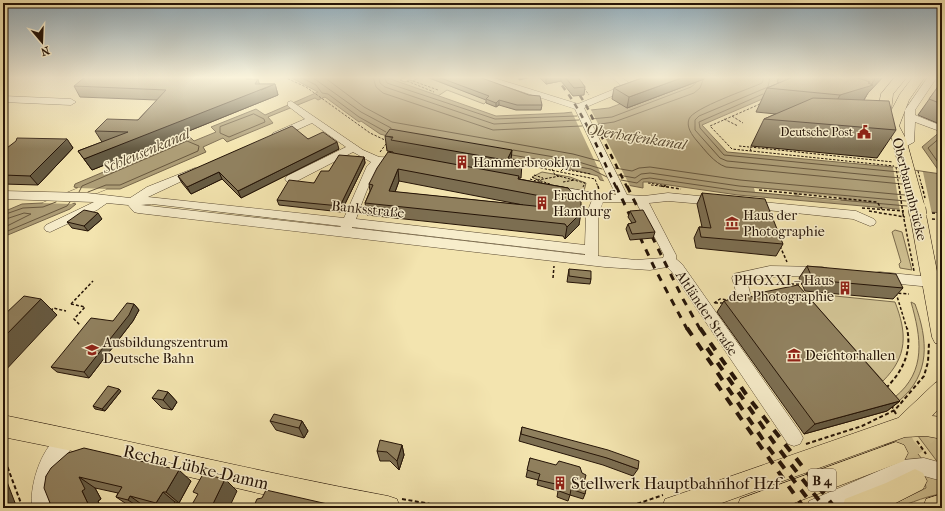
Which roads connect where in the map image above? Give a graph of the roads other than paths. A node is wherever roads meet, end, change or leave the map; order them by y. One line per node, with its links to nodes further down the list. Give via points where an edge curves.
1 (45, 101): 7 (street)
2 (563, 101): 10 (street)
3 (590, 101): 10 (street)
4 (883, 101): 9 (main road)
5 (904, 101): 11 (main road, Oberbaumbrücke)
6 (915, 101): 11 (street)
7 (71, 102)
8 (293, 105): 12 (street)
9 (878, 108): 11 (street); 13 (main road, Oberbaumbrücke)
10 (580, 109): 26 (street)
11 (903, 114): 13 (main road, Oberbaumbrücke); 14 (street); 15 (street)
12 (315, 120): 16 (street); 18 (street)
13 (893, 126): 17 (main road, Oberbaumbrücke)
14 (911, 127): 15 (street, via 922,126); 17 (street, via 910,140)
15 (941, 131)
16 (268, 139)
17 (901, 145): 39 (main road, Oberbaumbrücke, bridge, via 904,169 919,215)
18 (353, 148): 19 (street); 22 (street)
19 (377, 160): 20 (street, via 390,159); 34 (street, via 372,166)
20 (414, 163)
21 (204, 167): 29 (street, via 151,190)
22 (291, 179)
23 (543, 182): 25 (street)
24 (3, 195): 27 (street, Banksstraße)
25 (599, 198): 26 (street); 35 (street, via 592,215)
26 (623, 198): 28 (street)
27 (105, 199): 29 (street, Banksstraße); 33 (street, via 90,210 67,217)
28 (638, 199): 30 (street, via 668,197); 36 (street, Altländer Straße, via 670,256)
29 (132, 202): 34 (street, Banksstraße, via 138,209)
30 (727, 202)
31 (742, 204): 32 (street, via 849,214)
32 (870, 222)
33 (50, 228)
34 (346, 228): 35 (street, Banksstraße)
35 (591, 255): 36 (street, Banksstraße, via 658,266)
36 (669, 261): 46 (street, Altländer Straße, via 680,271)
37 (835, 273): 40 (street, via 785,270 758,272 739,278)
38 (866, 276): 39 (street)
39 (933, 285): 41 (main road, Oberbaumbrücke)
40 (740, 302)
41 (936, 338)
42 (942, 390): 43 (main road, via 926,407)
43 (899, 419): 45 (main road); 54 (main road)
44 (3, 426): 47 (main road, Recha-Lübke-Damm)
45 (942, 428)
46 (794, 438)
47 (67, 439): 51 (main road, Recha-Lübke-Damm, via 268,491); 53 (street, via 50,460 43,476 38,495)
48 (896, 453): 55 (main road, B 4)
49 (941, 471): 56 (street, via 924,467 903,469)
50 (915, 481): 57 (main road, via 893,493)
51 (392, 503)
52 (942, 506): 58 (main road)
53 (41, 508)
54 (674, 508)
55 (749, 508)
56 (816, 508)
57 (854, 508)
58 (935, 508)

